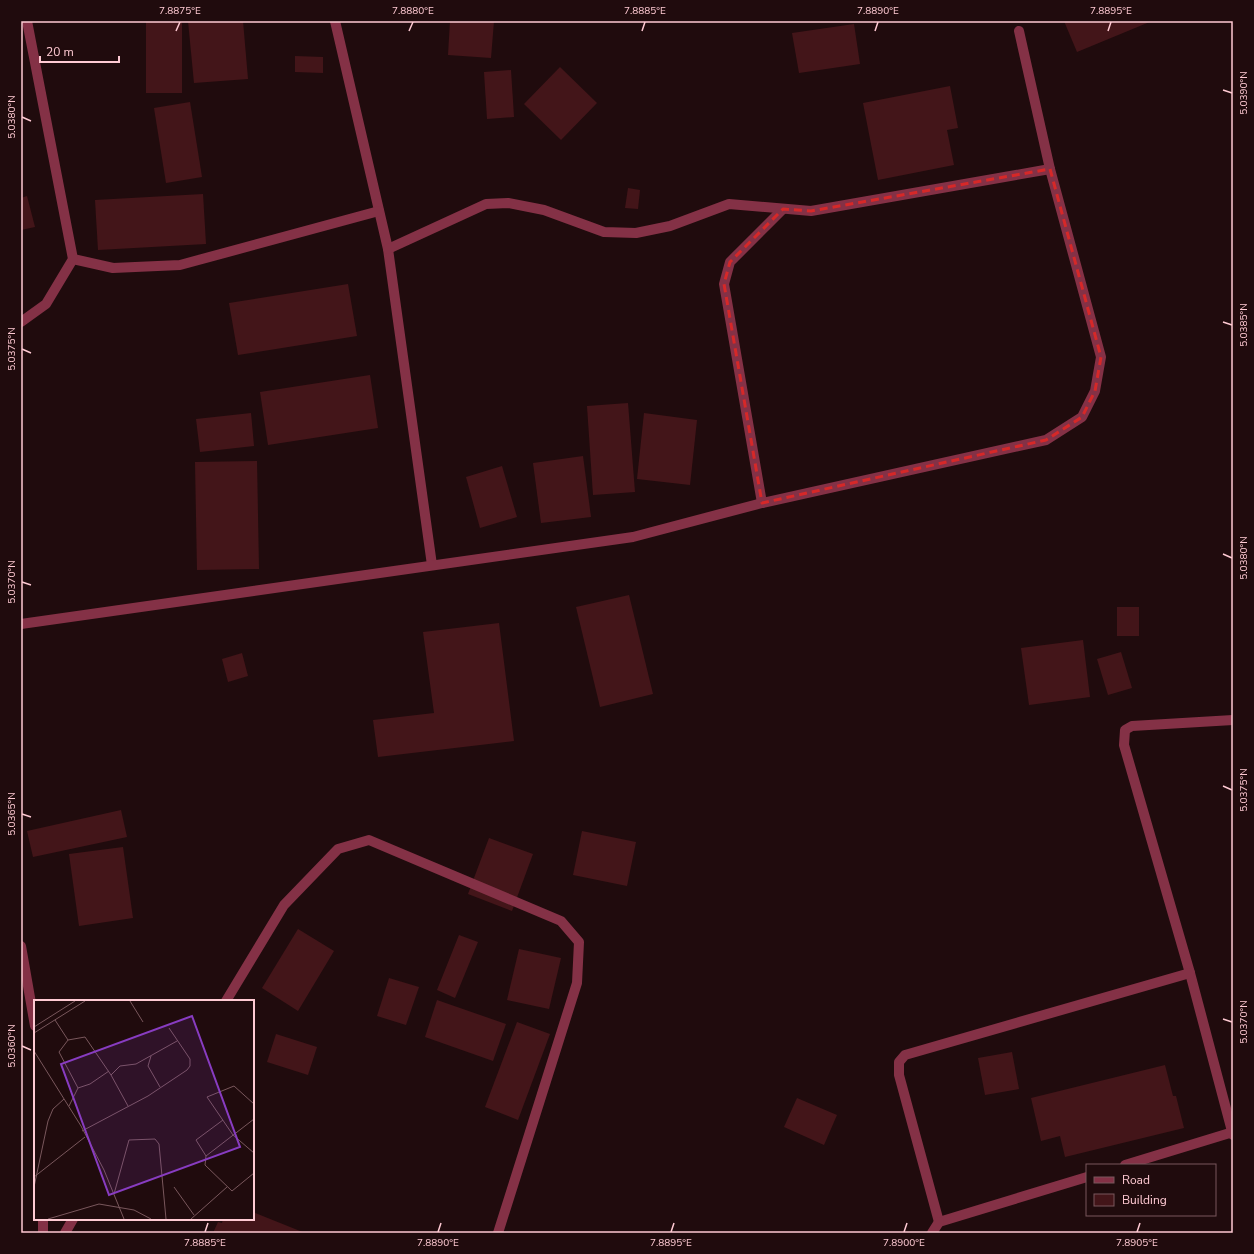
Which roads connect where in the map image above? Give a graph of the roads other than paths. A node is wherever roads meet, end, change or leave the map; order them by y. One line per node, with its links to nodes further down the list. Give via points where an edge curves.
1 (27, 21): 8 (street)
2 (335, 21): 6 (street)
3 (1019, 32): 4 (street)
4 (1050, 169): 5 (street, via 811,211); 10 (street, via 1101,357 1095,391 1082,417 1046,440)
5 (783, 209): 7 (street, via 729,204 670,226 636,233 604,232 544,210 508,203 486,204); 10 (street, via 730,262 724,284)
6 (379, 211): 7 (street); 8 (street, via 180,265 113,268)
7 (388, 249): 11 (street)
8 (73, 259): 9 (street, via 46,304)
9 (21, 322)
10 (762, 503): 11 (street, via 633,537)
11 (432, 565): 12 (street)
12 (21, 624)
13 (1233, 720): 15 (street, via 1132,726 1125,730 1124,745)
14 (21, 946): 17 (street)
15 (1190, 973): 18 (street); 23 (street, via 905,1055 899,1062 899,1075)
16 (227, 1000): 26 (street, via 284,905 338,849 369,840 560,921 580,942 577,982)
17 (34, 1020)
18 (1232, 1133): 19 (street)
19 (1128, 1164)
20 (1086, 1177): 23 (street)
21 (43, 1220): 24 (street)
22 (73, 1220): 25 (street)
23 (939, 1222): 27 (street)
24 (43, 1233)
25 (65, 1233)
26 (498, 1233)
27 (932, 1233)

